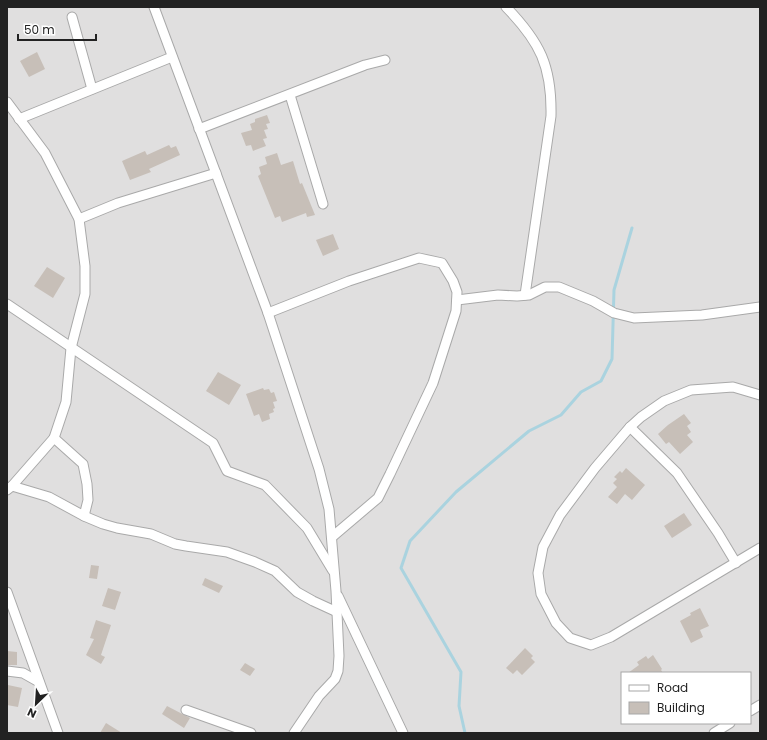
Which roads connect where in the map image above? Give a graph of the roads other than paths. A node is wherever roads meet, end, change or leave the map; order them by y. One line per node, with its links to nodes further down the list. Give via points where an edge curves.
1 (154, 7): 4 (street)
2 (506, 7): 14 (street, via 522,24 543,56 551,96 551,116)
3 (72, 17): 6 (street)
4 (172, 57): 6 (street); 10 (street)
5 (385, 60): 7 (street)
6 (92, 89): 9 (street)
7 (290, 94): 10 (street); 12 (street)
8 (9, 108): 9 (street)
9 (19, 119): 13 (street, via 45,153)
10 (199, 129): 11 (street)
11 (216, 174): 13 (street, via 118,203); 18 (street)
12 (323, 204)
13 (79, 219): 19 (street, via 85,266 85,294)
14 (525, 295): 15 (street); 17 (street, via 544,287 559,287 614,313 634,318 702,315)
15 (457, 300): 18 (street, via 453,281 442,263 419,258 349,281); 25 (street, via 456,311 433,382 378,498)
16 (7, 304): 19 (street)
17 (760, 307)
18 (268, 313): 25 (street, via 319,469 329,509)
19 (71, 348): 22 (street, via 66,402); 28 (street, via 213,443 227,471 266,485 307,528)
20 (760, 396): 21 (street, via 733,387 691,390 664,401)
21 (630, 427): 27 (street, via 677,473); 27 (street, via 560,515 543,547 538,573 541,594 556,623 570,638 591,646 611,637)
22 (54, 438): 23 (street); 24 (street, via 83,464 88,500)
23 (10, 488): 24 (street, via 49,497)
24 (84, 516): 31 (street, via 117,528 151,534 175,544 227,552 255,562 275,571 298,592)
25 (332, 537): 28 (street)
26 (760, 548): 27 (street)
27 (736, 563)
28 (334, 573): 29 (street)
29 (336, 591): 31 (street); 41 (street)
30 (7, 592): 33 (street)
31 (337, 612): 40 (street, via 338,671 335,679 319,696)
32 (7, 671): 33 (street, via 23,674)
33 (39, 682): 38 (street)
34 (760, 705): 36 (street)
35 (186, 710): 39 (street)
36 (751, 710)
37 (728, 724): 42 (street)
38 (58, 733)
39 (251, 733)
40 (294, 733)
41 (403, 733)
42 (714, 733)

